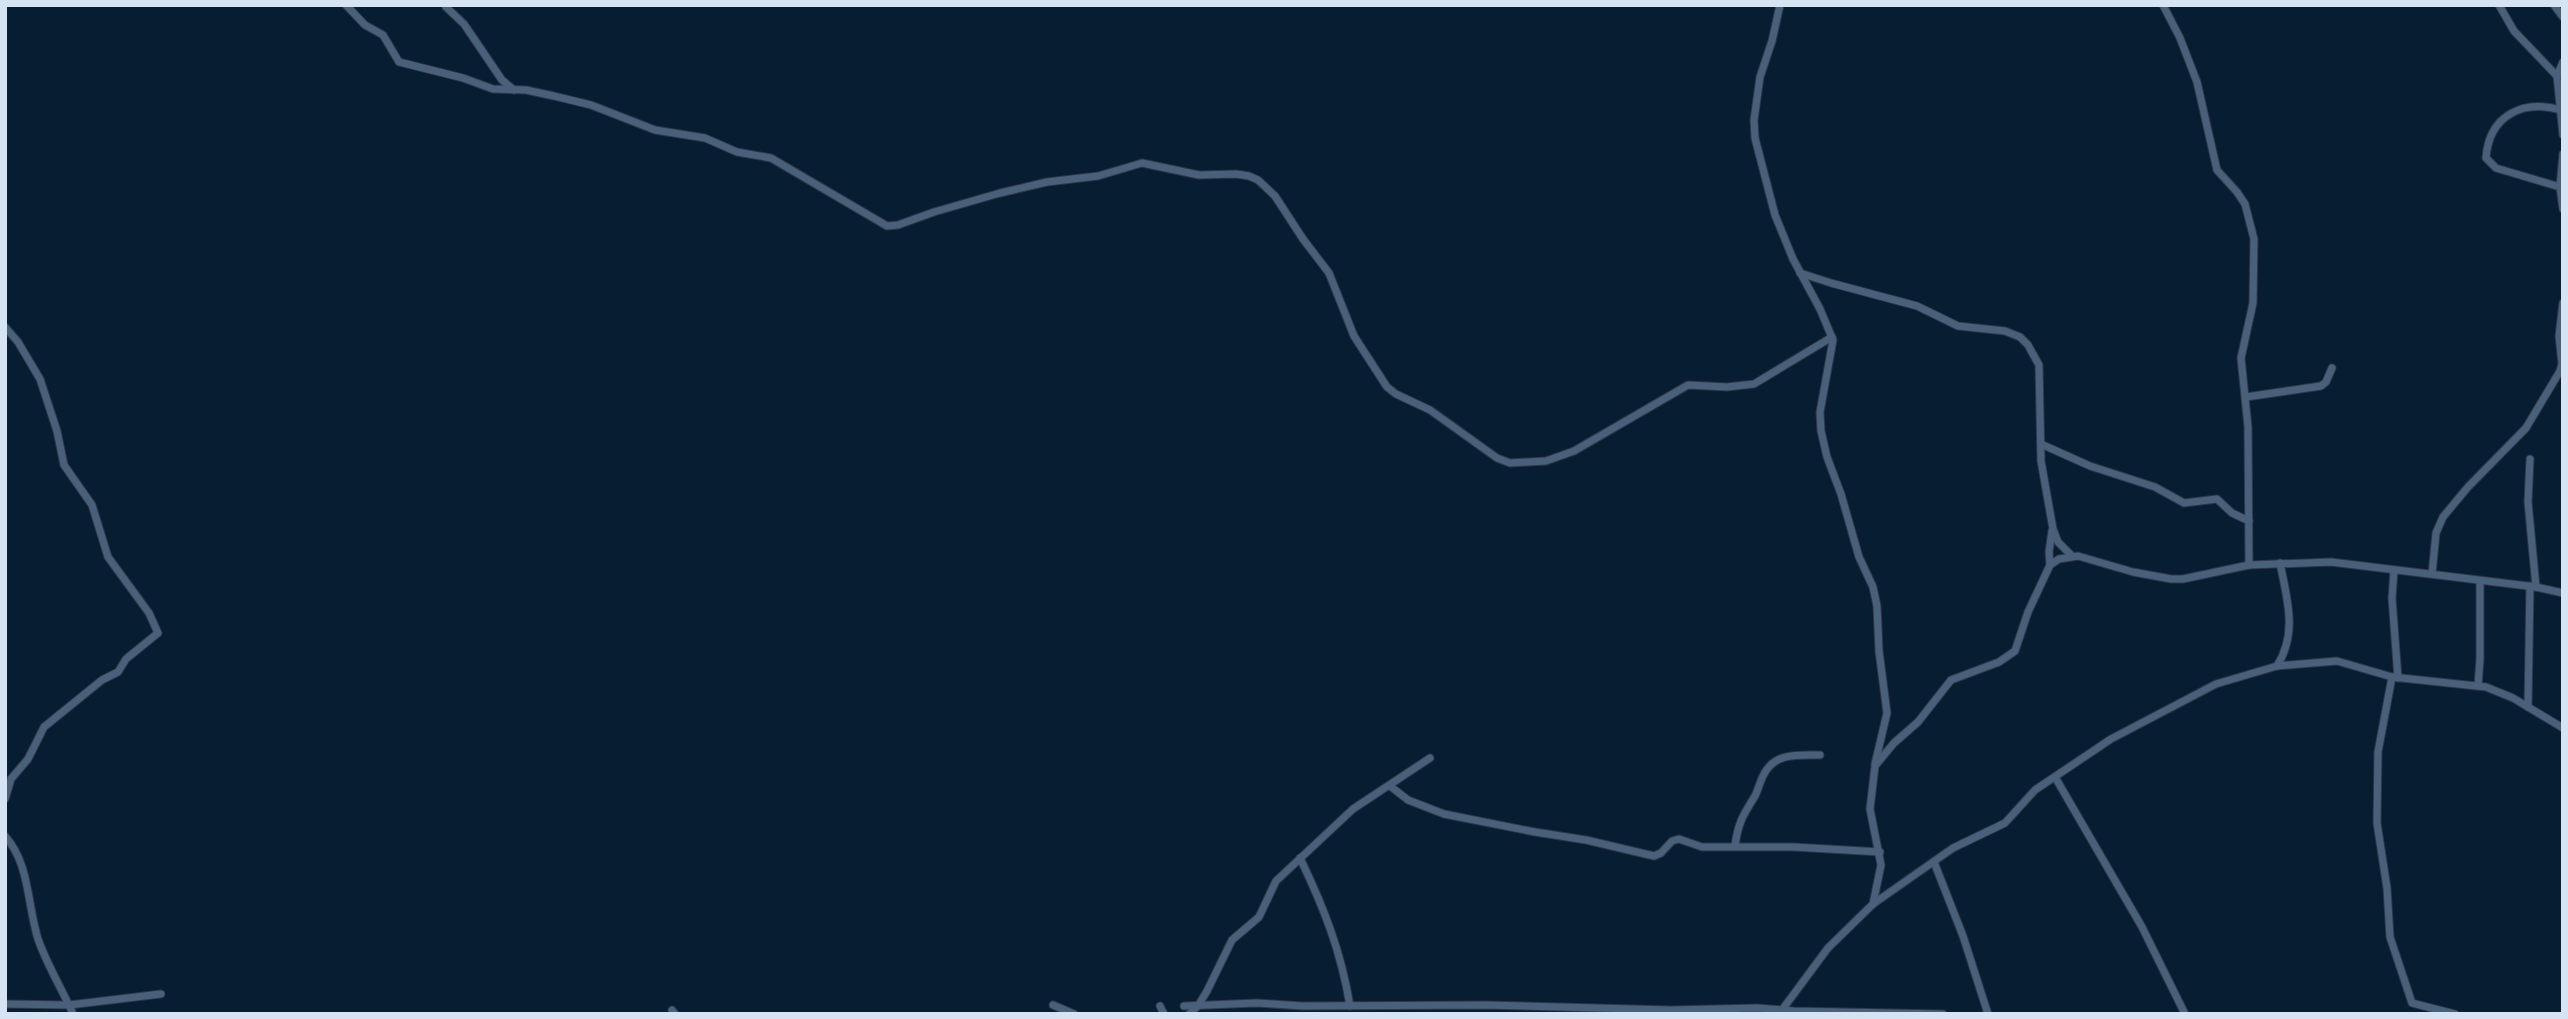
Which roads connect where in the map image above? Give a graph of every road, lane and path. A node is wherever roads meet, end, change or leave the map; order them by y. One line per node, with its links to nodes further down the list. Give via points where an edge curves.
1 (346, 5): 10 (street, via 383,35 398,62 493,89)
2 (1780, 5): 16 (street, via 1760,77 1754,129 1770,204)
3 (2163, 5): 21 (street, via 2197,82 2217,170 2237,191 2252,226 2253,303 2241,358)
4 (2499, 5): 9 (street, via 2514,32)
5 (2554, 5): 7 (street)
6 (446, 7): 10 (street, via 464,24 502,80)
7 (2563, 18)
8 (2563, 62): 9 (street)
9 (2557, 75): 11 (street)
10 (515, 90): 19 (street, via 554,96 655,130 705,138 737,152 775,160 887,226 1000,193 1098,176 1139,163 1199,176 1249,176 1275,196 1329,273 1354,336 1387,387 1510,463 1560,458 1688,385 1754,384)
11 (2561, 111): 12 (street); 14 (street, via 2531,106 2510,115 2496,126 2486,158 2496,168)
12 (2563, 135)
13 (2563, 154): 14 (street)
14 (2560, 187): 15 (street)
15 (2563, 209)
16 (1801, 273): 19 (street); 22 (street, via 1917,306 1958,326 2020,337 2039,362)
17 (2563, 303): 31 (street, via 2560,371 2526,428 2444,517 2436,533)
18 (5, 327): 45 (street, via 40,379 64,465 92,505 108,557 158,633 126,659 118,672 44,727 26,762 11,779)
19 (1832, 337): 42 (street, via 1821,431 1877,606 1887,713)
20 (2332, 368): 21 (street, via 2321,386)
21 (2246, 397): 24 (street)
22 (2041, 444): 24 (street, via 2155,487 2184,503 2217,499); 25 (street)
23 (2530, 458): 33 (street)
24 (2249, 521): 29 (street)
25 (2053, 529): 26 (street); 28 (street)
26 (2071, 555): 28 (street); 29 (street, via 2171,579)
27 (2280, 563): 29 (street); 30 (street, via 2331,562); 35 (street, via 2291,628)
28 (2050, 565): 42 (street, via 2015,651 1951,680 1919,722)
29 (2249, 565)
30 (2394, 570): 31 (street); 36 (street)
31 (2432, 574): 32 (street)
32 (2480, 581): 33 (street); 37 (street)
33 (2533, 587): 34 (street); 38 (street)
34 (2563, 593)
35 (2277, 666): 36 (street, via 2337,662); 43 (street, via 2227,680 2183,700 2127,729)
36 (2395, 677): 37 (street); 72 (street, via 2378,752 2376,783 2390,937 2412,1003)
37 (2477, 686): 38 (street, via 2506,694)
38 (2528, 707): 39 (street)
39 (2563, 728)
40 (1820, 755): 47 (street, via 1788,755 1772,763 1742,814)
41 (1430, 758): 44 (street)
42 (1875, 766): 48 (street, via 1870,809)
43 (2055, 777): 50 (street, via 2035,790 2005,823); 71 (street, via 2142,927)
44 (1390, 786): 47 (street, via 1408,800 1444,814 1639,854 1657,855 1679,839 1702,847); 49 (street, via 1353,809)
45 (5, 799)
46 (5, 836): 54 (street, via 21,859 39,940)
47 (1735, 846): 48 (street)
48 (1880, 852): 51 (street)
49 (1300, 858): 59 (street, via 1332,928); 60 (street, via 1272,885 1259,917 1232,940)
50 (1934, 862): 51 (street); 70 (street)
51 (1873, 904): 63 (street, via 1828,948)
52 (161, 994): 54 (street)
53 (5, 1004): 54 (street)
54 (69, 1005): 64 (street)
55 (1053, 1005): 65 (street)
56 (1392, 1005): 57 (street); 59 (street); 67 (street)
57 (1465, 1005): 61 (street); 68 (street)
58 (1184, 1006): 60 (street)
59 (1350, 1006): 60 (street, via 1257,1003)
60 (1204, 1009): 66 (street)
61 (1569, 1011): 62 (street)
62 (1625, 1011): 63 (street, via 1757,1007)
63 (1780, 1012): 69 (street)
64 (73, 1014)
65 (1074, 1014)
66 (1189, 1014)
67 (1394, 1014)
68 (1464, 1014)
69 (1943, 1014)
70 (1988, 1014)
71 (2185, 1014)
72 (2455, 1014)

